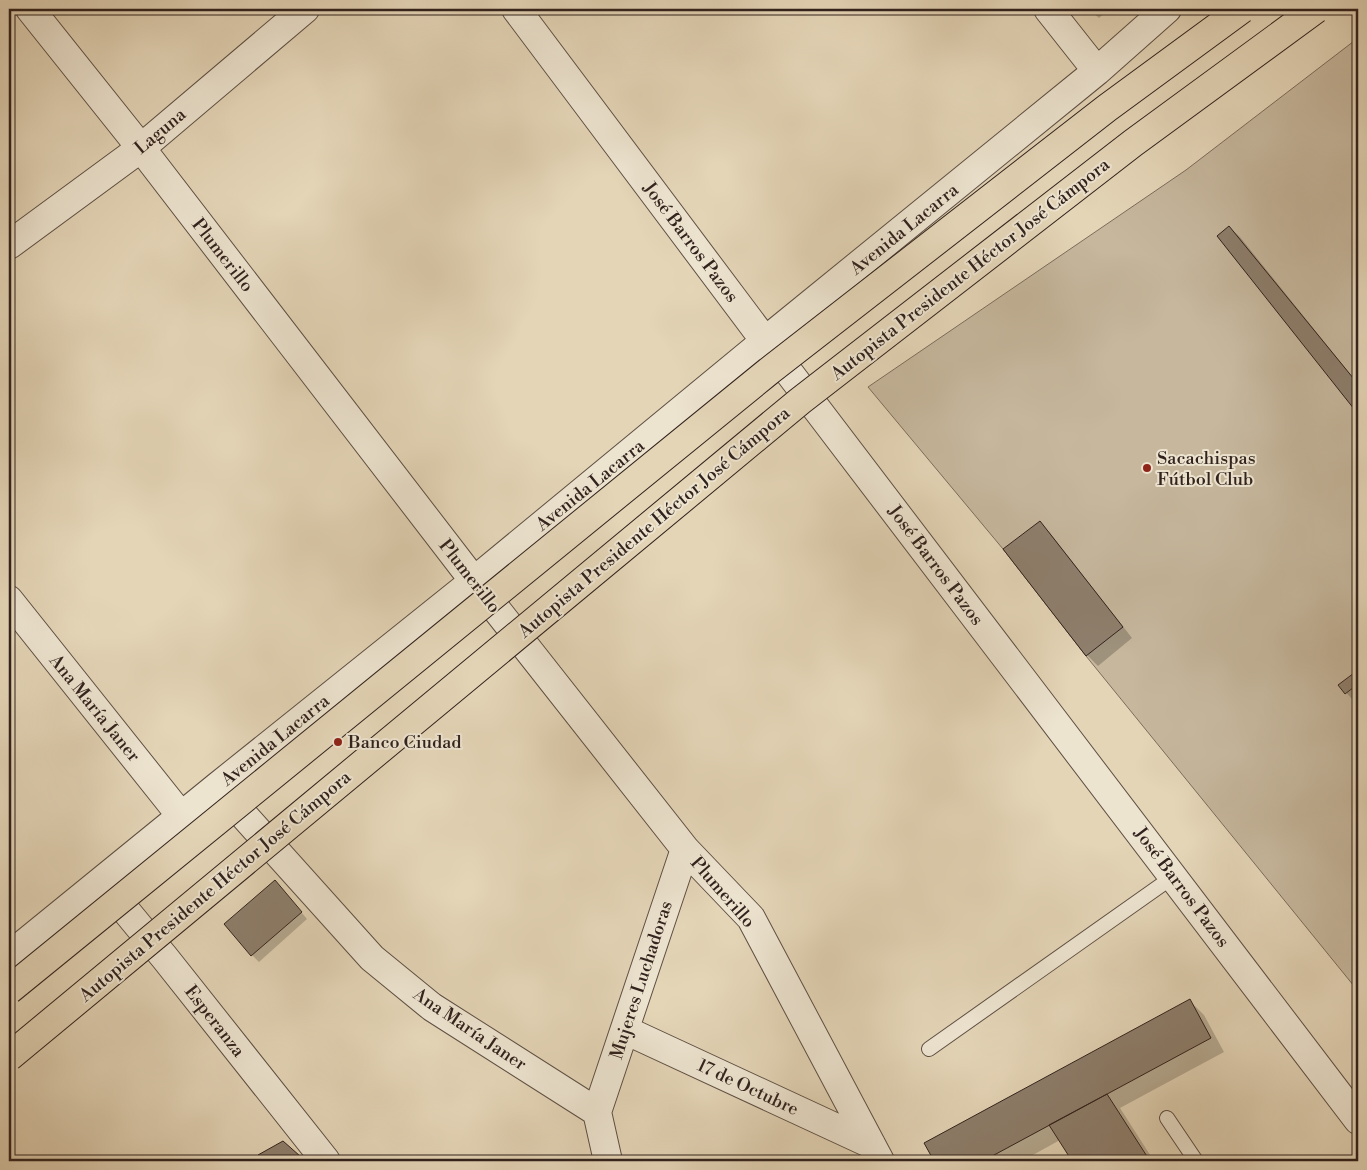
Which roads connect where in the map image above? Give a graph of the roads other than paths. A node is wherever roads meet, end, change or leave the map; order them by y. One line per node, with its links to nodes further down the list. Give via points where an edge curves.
1 (30, 9): 9 (street, Plumerillo)
2 (305, 9): 9 (street, Laguna)
3 (516, 9): 11 (street, José Barros Pazos)
4 (1048, 9): 8 (street)
5 (1167, 9): 8 (street, Avenida Lacarra)
6 (1242, 9): 20 (highway, bridge, via 1099,114 769,370)
7 (1316, 9): 23 (highway, Autopista Presidente Héctor José Cámpora, bridge, via 1133,143 800,401)
8 (1097, 71): 11 (street, Avenida Lacarra)
9 (141, 148): 10 (street, Laguna); 12 (street, Plumerillo)
10 (9, 245)
11 (766, 341): 12 (street, Avenida Lacarra); 17 (street, José Barros Pazos)
12 (474, 581): 14 (street, Avenida Lacarra); 16 (street, Plumerillo)
13 (9, 600): 15 (street, Ana María Janer)
14 (218, 786): 15 (street, Avenida Lacarra); 24 (street, Ana María Janer, via 372,958 432,1007)
15 (182, 817): 18 (street, Avenida Lacarra)
16 (685, 849): 21 (street, Mujeres Luchadoras); 27 (street, Plumerillo, via 751,918)
17 (1174, 876): 22 (lane); 26 (street, José Barros Pazos)
18 (102, 882): 19 (street, Avenida Lacarra); 28 (street, Esperanza)
19 (9, 956)
20 (9, 990)
21 (625, 1030): 24 (street, Mujeres Luchadoras); 27 (street, 17 de Octubre)
22 (928, 1048)
23 (9, 1057)
24 (597, 1112): 29 (street)
25 (1167, 1118): 30 (lane)
26 (1358, 1120)
27 (876, 1153)
28 (326, 1161)
29 (608, 1161)
30 (1196, 1161)

